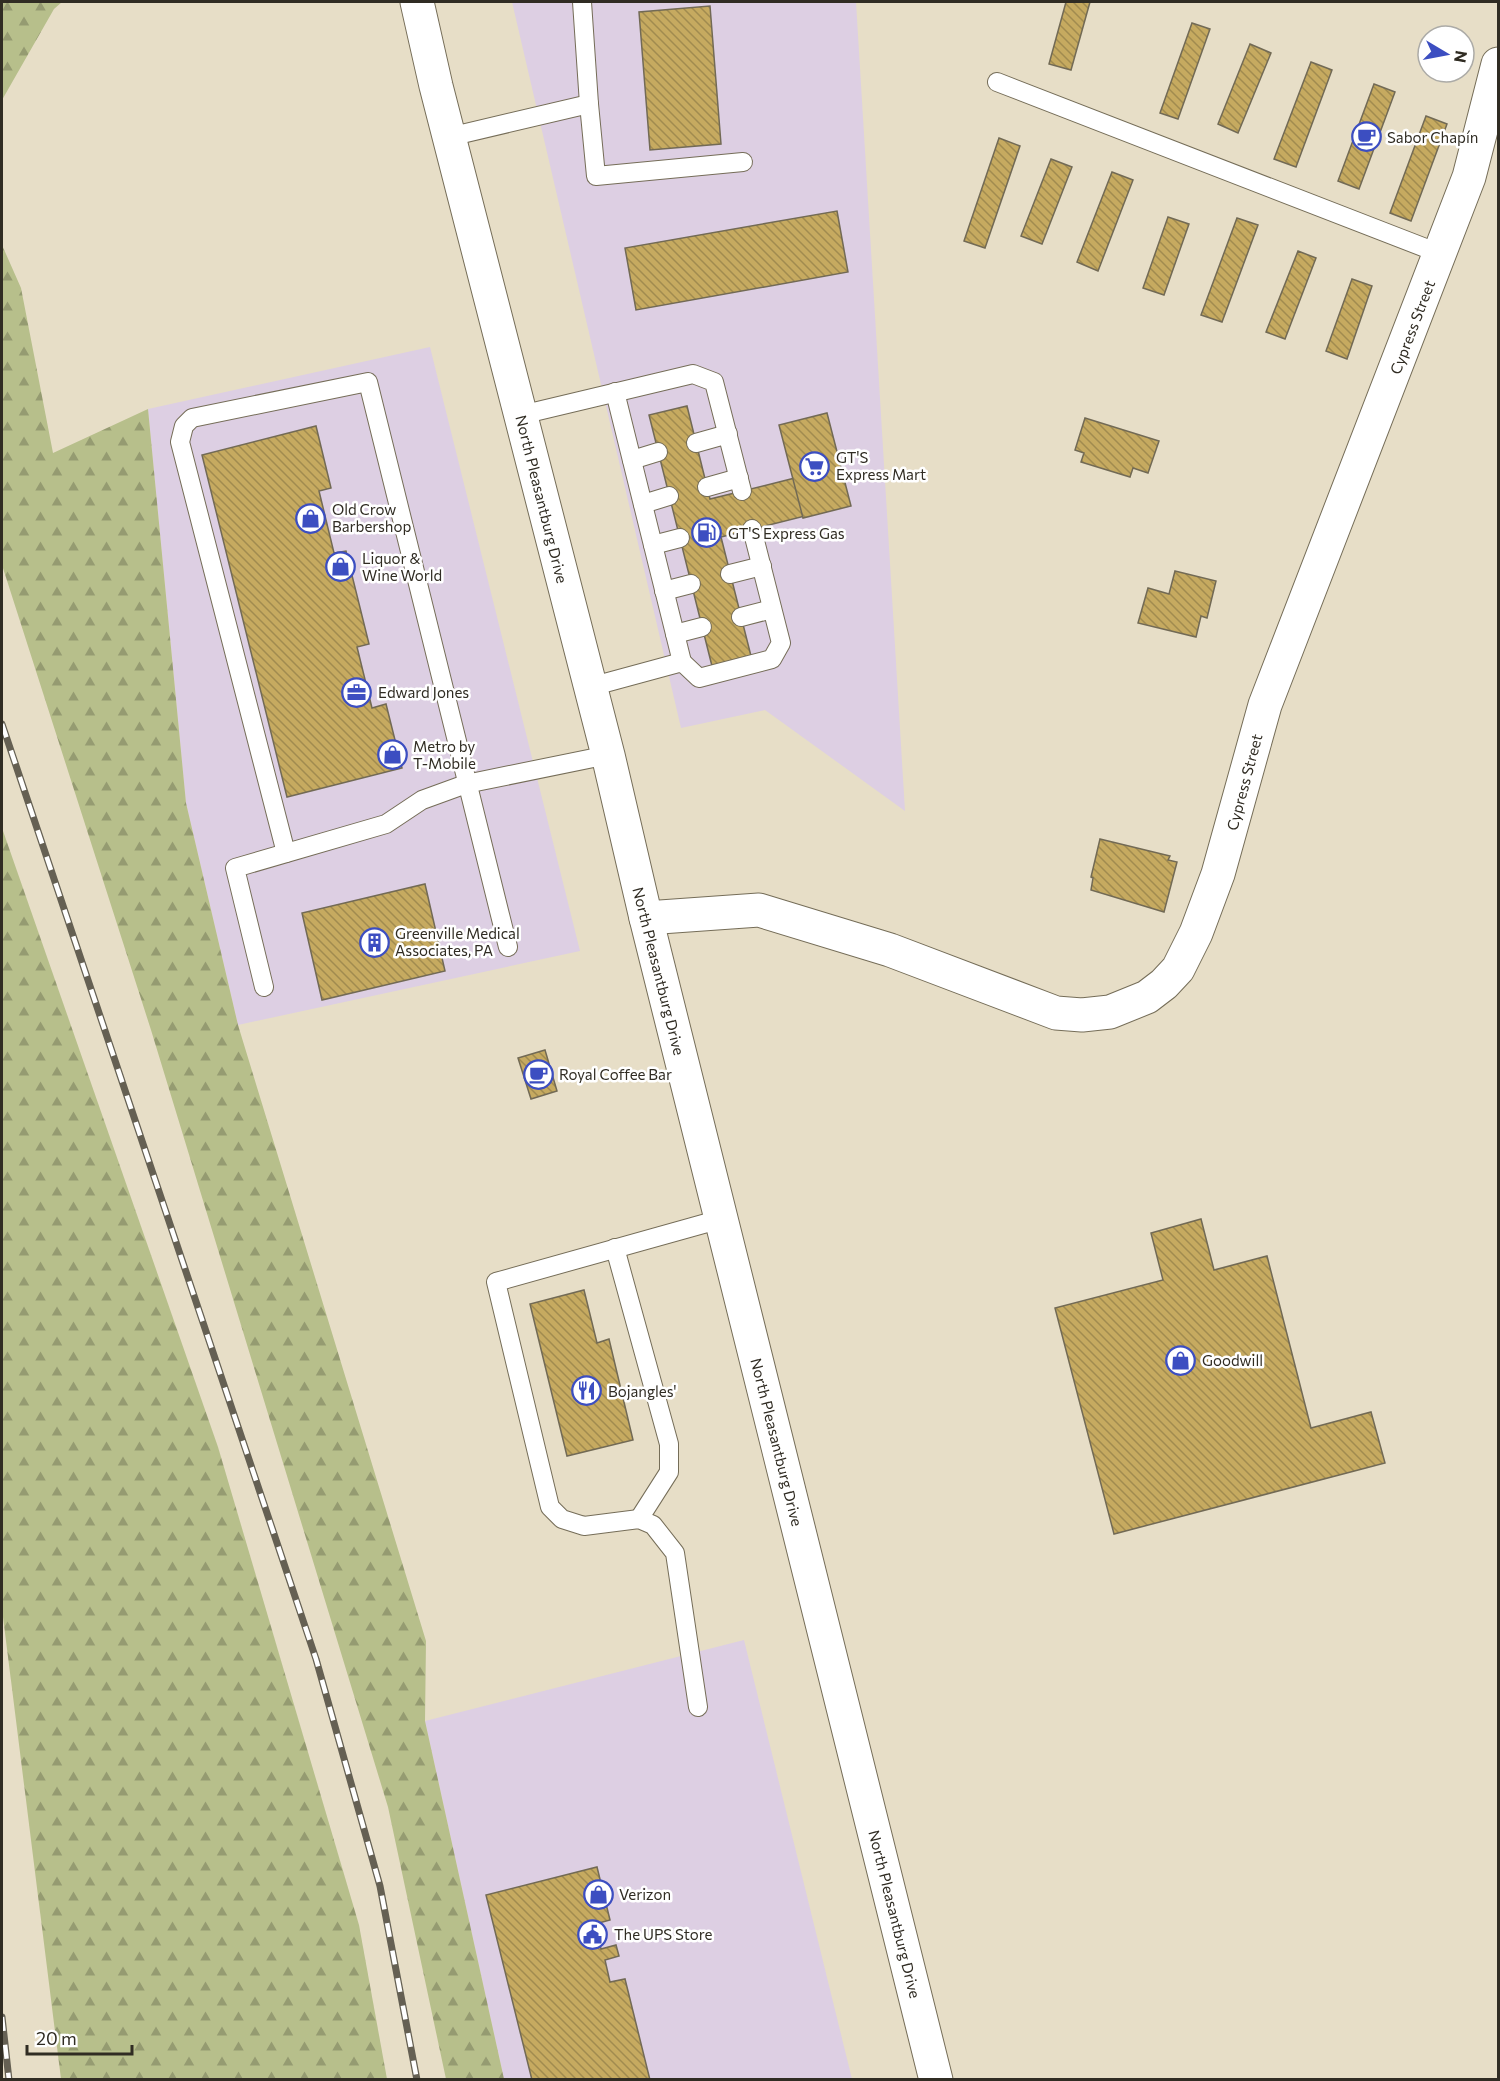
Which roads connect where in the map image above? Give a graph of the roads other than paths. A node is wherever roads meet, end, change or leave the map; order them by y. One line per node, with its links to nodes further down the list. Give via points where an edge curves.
1 (417, 2): 6 (main road, North Pleasantburg Drive)
2 (582, 2): 5 (lane)
3 (1498, 64): 8 (main road, Cypress Street, via 1469,177)
4 (997, 82): 8 (lane)
5 (589, 105): 6 (lane); 7 (lane, via 596,176)
6 (449, 137): 10 (main road, North Pleasantburg Drive)
7 (743, 162)
8 (1441, 254): 34 (main road, Cypress Street, via 1266,705 1215,884 1178,969 1164,984 1147,997 1116,1010 1082,1015 1056,1012 890,950 759,910)
9 (615, 392): 10 (lane); 11 (lane, via 693,374 714,382); 14 (lane)
10 (520, 415): 30 (main road, North Pleasantburg Drive)
11 (728, 434): 12 (lane); 15 (lane, via 741,485)
12 (696, 443)
13 (658, 452): 14 (lane)
14 (632, 460): 17 (lane)
15 (707, 487)
16 (669, 496): 17 (lane)
17 (643, 504): 20 (lane)
18 (752, 529): 21 (lane)
19 (680, 538): 20 (lane)
20 (653, 545): 24 (lane)
21 (762, 566): 22 (lane); 25 (lane)
22 (730, 574)
23 (691, 584): 24 (lane)
24 (664, 591): 28 (lane)
25 (772, 609): 26 (lane); 29 (lane, via 781,643 772,659 699,678)
26 (741, 617)
27 (702, 627): 28 (lane)
28 (675, 634): 29 (lane)
29 (682, 662): 30 (lane)
30 (590, 687): 31 (main road, North Pleasantburg Drive)
31 (608, 755): 32 (lane); 34 (main road, North Pleasantburg Drive)
32 (466, 784): 33 (lane, via 422,800 386,824); 33 (lane, via 368,382 192,418 184,426 180,441); 35 (lane)
33 (286, 853): 36 (lane, via 235,868)
34 (646, 918): 37 (main road, North Pleasantburg Drive)
35 (508, 946)
36 (264, 987)
37 (721, 1219): 38 (lane); 41 (main road, North Pleasantburg Drive)
38 (615, 1248): 39 (lane, via 669,1444 669,1472); 39 (lane, via 496,1282 550,1507 562,1519 584,1526)
39 (639, 1519): 40 (lane, via 653,1525 675,1553)
40 (698, 1707)
41 (936, 2079)

